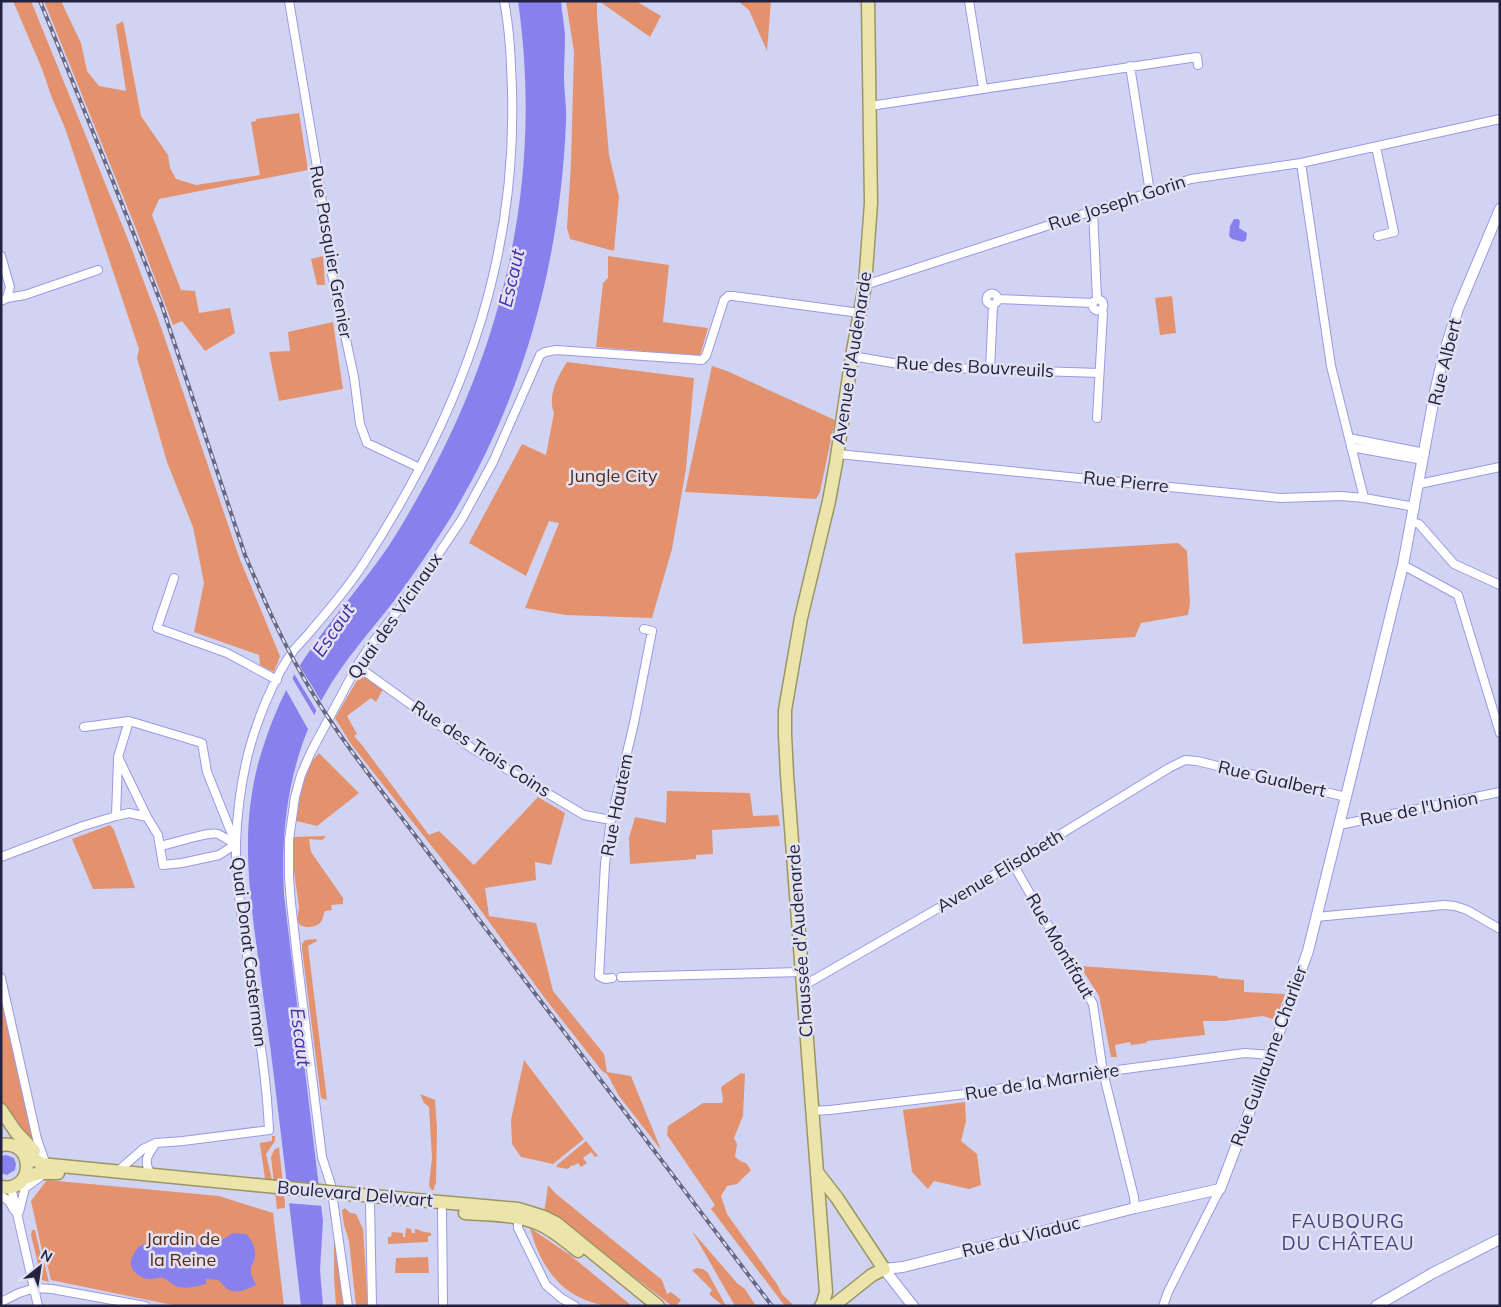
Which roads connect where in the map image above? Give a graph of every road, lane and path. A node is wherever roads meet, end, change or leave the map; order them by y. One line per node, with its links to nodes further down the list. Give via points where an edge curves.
1 (289, 1): 32 (street, Rue Pasquier Grenier, via 332,274 354,378 360,424 367,443)
2 (504, 1): 32 (street, Quai Donat Casterman, via 513,123 504,227 479,331 456,392)
3 (868, 1): 8 (main road, Avenue d'Audenarde)
4 (969, 1): 7 (street)
5 (1198, 65): 6 (street, via 1197,57)
6 (1130, 66): 7 (street); 12 (street)
7 (983, 88): 8 (street)
8 (870, 106): 18 (main road, Avenue d'Audenarde, via 871,202)
9 (1500, 120): 10 (street, Rue Joseph Gorin)
10 (1376, 147): 11 (street, Rue Joseph Gorin); 15 (street, via 1394,232)
11 (1301, 163): 12 (street, Rue Joseph Gorin, via 1191,179); 26 (street, via 1331,366)
12 (1150, 192): 14 (street, Rue Joseph Gorin)
13 (1500, 209): 30 (street, Rue Albert, via 1449,334)
14 (1093, 210): 18 (street, Rue Joseph Gorin); 20 (street)
15 (1378, 236)
16 (1, 256): 19 (street, via 10,287)
17 (98, 270): 19 (street, via 24,296)
18 (865, 285): 21 (main road, Avenue d'Audenarde)
19 (4, 299)
20 (1095, 301): 23 (street, via 995,302); 24 (street, via 1095,309 1101,309 1103,313)
21 (860, 313): 22 (main road, Avenue d'Audenarde); 41 (street, Quai des Vicinaux, via 728,296 702,360 556,350 540,355 492,462 462,518 417,586)
22 (852, 356): 23 (street, Rue des Bouvreuils, via 916,367); 29 (main road, Avenue d'Audenarde)
23 (990, 369): 24 (street, Rue des Bouvreuils)
24 (1099, 374): 25 (street)
25 (1097, 418)
26 (1349, 438): 27 (street); 28 (street)
27 (1351, 447): 28 (street); 34 (street)
28 (1380, 448): 30 (street)
29 (838, 454): 34 (street, Rue Pierre, via 1280,498); 43 (main road, Avenue d'Audenarde, via 801,618)
30 (1424, 456): 33 (street, Rue Albert)
31 (1500, 467): 33 (street)
32 (420, 468): 42 (street, Quai Donat Casterman, via 354,578 293,651)
33 (1419, 484): 35 (street, Rue Albert)
34 (1364, 498): 35 (street, Rue Pierre)
35 (1415, 507): 36 (street, Rue Albert)
36 (1412, 522): 37 (street, Rue Albert); 39 (street, via 1419,524 1454,564)
37 (1403, 565): 46 (street, via 1458,595); 50 (street, Rue Albert)
38 (174, 578): 42 (street, via 157,628 227,653)
39 (1500, 585)
40 (644, 629): 53 (street, Rue Hautem, via 652,631)
41 (357, 666): 53 (street, Rue des Trois Coins, via 473,749 584,815); 99 (street, Quai des Vicinaux, via 301,775 289,840 291,903 309,1061)
42 (277, 680): 55 (street, Quai Donat Casterman, via 248,753)
43 (785, 710): 61 (main road, Chaussée d'Audenarde)
44 (130, 721): 45 (street); 47 (street); 55 (street, via 202,743 207,772)
45 (84, 727)
46 (1500, 733)
47 (118, 757): 51 (street); 52 (street)
48 (1198, 761): 50 (street, Rue Gualbert); 58 (street, Avenue Elisabeth, via 1185,760 1169,768)
49 (1500, 792): 54 (street, Rue de l'Union)
50 (1346, 797): 54 (street, Rue Guillaume Charlier)
51 (116, 816): 52 (street, via 129,813); 57 (street)
52 (147, 817): 56 (street, via 158,835)
53 (611, 820): 64 (street, Rue Hautem, via 605,864 599,976)
54 (1339, 825): 59 (street, Rue Guillaume Charlier)
55 (236, 844): 56 (street, via 217,833); 56 (street, via 219,855 162,865); 71 (street, Quai Donat Casterman, via 236,871 269,1130)
56 (160, 846)
57 (1, 857)
58 (1013, 864): 65 (street, Avenue Elisabeth); 67 (street, Rue Montifaut, via 1093,1004)
59 (1316, 917): 60 (street, via 1444,905 1467,910); 66 (street, Rue Guillaume Charlier, via 1308,951)
60 (1500, 929)
61 (802, 972): 62 (street); 65 (main road, Chaussée d'Audenarde)
62 (621, 977)
63 (1, 978): 74 (street, via 37,1139)
64 (612, 978)
65 (803, 986): 69 (main road, Chaussée d'Audenarde)
66 (1271, 1055): 67 (street, Rue de la Marnière, via 1245,1053); 81 (street, Rue Guillaume Charlier)
67 (1103, 1072): 69 (street, Rue de la Marnière, via 965,1094); 87 (street, Rue Montifaut)
68 (1, 1110): 74 (main road, via 24,1142)
69 (812, 1111): 76 (main road, Chaussée d'Audenarde)
70 (1, 1122): 72 (main road)
71 (156, 1143): 75 (street, via 143,1149); 77 (street, via 146,1158)
72 (7, 1145): 73 (main road, Boulevard Delwart)
73 (23, 1153): 74 (main road, Boulevard Delwart); 78 (main road, via 28,1165)
74 (49, 1165): 75 (main road, Boulevard Delwart); 78 (main road, Boulevard Delwart); 80 (main road, Boulevard Delwart, via 160,1184); 89 (street, via 25,1188)
75 (118, 1171): 77 (main road, Boulevard Delwart)
76 (817, 1172): 82 (main road); 85 (main road, Chaussée d'Audenarde)
77 (151, 1175): 80 (main road, Boulevard Delwart)
78 (24, 1178): 79 (main road, via 16,1185)
79 (6, 1187): 89 (street)
80 (256, 1188): 84 (main road, Boulevard Delwart)
81 (1220, 1189): 87 (street, Rue du Viaduc); 107 (street, Rue Guillaume Charlier)
82 (833, 1192): 85 (street, via 828,1191); 92 (main road)
83 (1, 1196): 89 (street, via 9,1201)
84 (350, 1197): 86 (main road, Boulevard Delwart); 104 (main road, Boulevard Delwart, via 518,1209 544,1217 566,1231)
85 (819, 1199): 94 (main road, Chaussée d'Audenarde)
86 (370, 1203): 88 (main road, Boulevard Delwart); 100 (street)
87 (1135, 1208): 92 (street, Rue du Viaduc, via 903,1267)
88 (442, 1211): 90 (main road, Boulevard Delwart); 101 (street)
89 (18, 1216): 93 (street)
90 (518, 1219): 102 (street, via 518,1228 546,1284); 103 (main road, Boulevard Delwart, via 551,1231)
91 (1500, 1239): 108 (street)
92 (884, 1269): 96 (main road, Rue du Viaduc); 106 (street)
93 (35, 1288): 95 (street); 97 (street); 98 (street)
94 (826, 1292): 96 (main road); 105 (main road)
95 (1, 1302)
96 (836, 1304)
97 (38, 1306)
98 (144, 1306)
99 (348, 1306)
100 (372, 1306)
101 (443, 1306)
102 (575, 1306)
103 (646, 1306)
104 (658, 1306)
105 (820, 1306)
106 (913, 1306)
107 (1163, 1306)
108 (1376, 1306)

